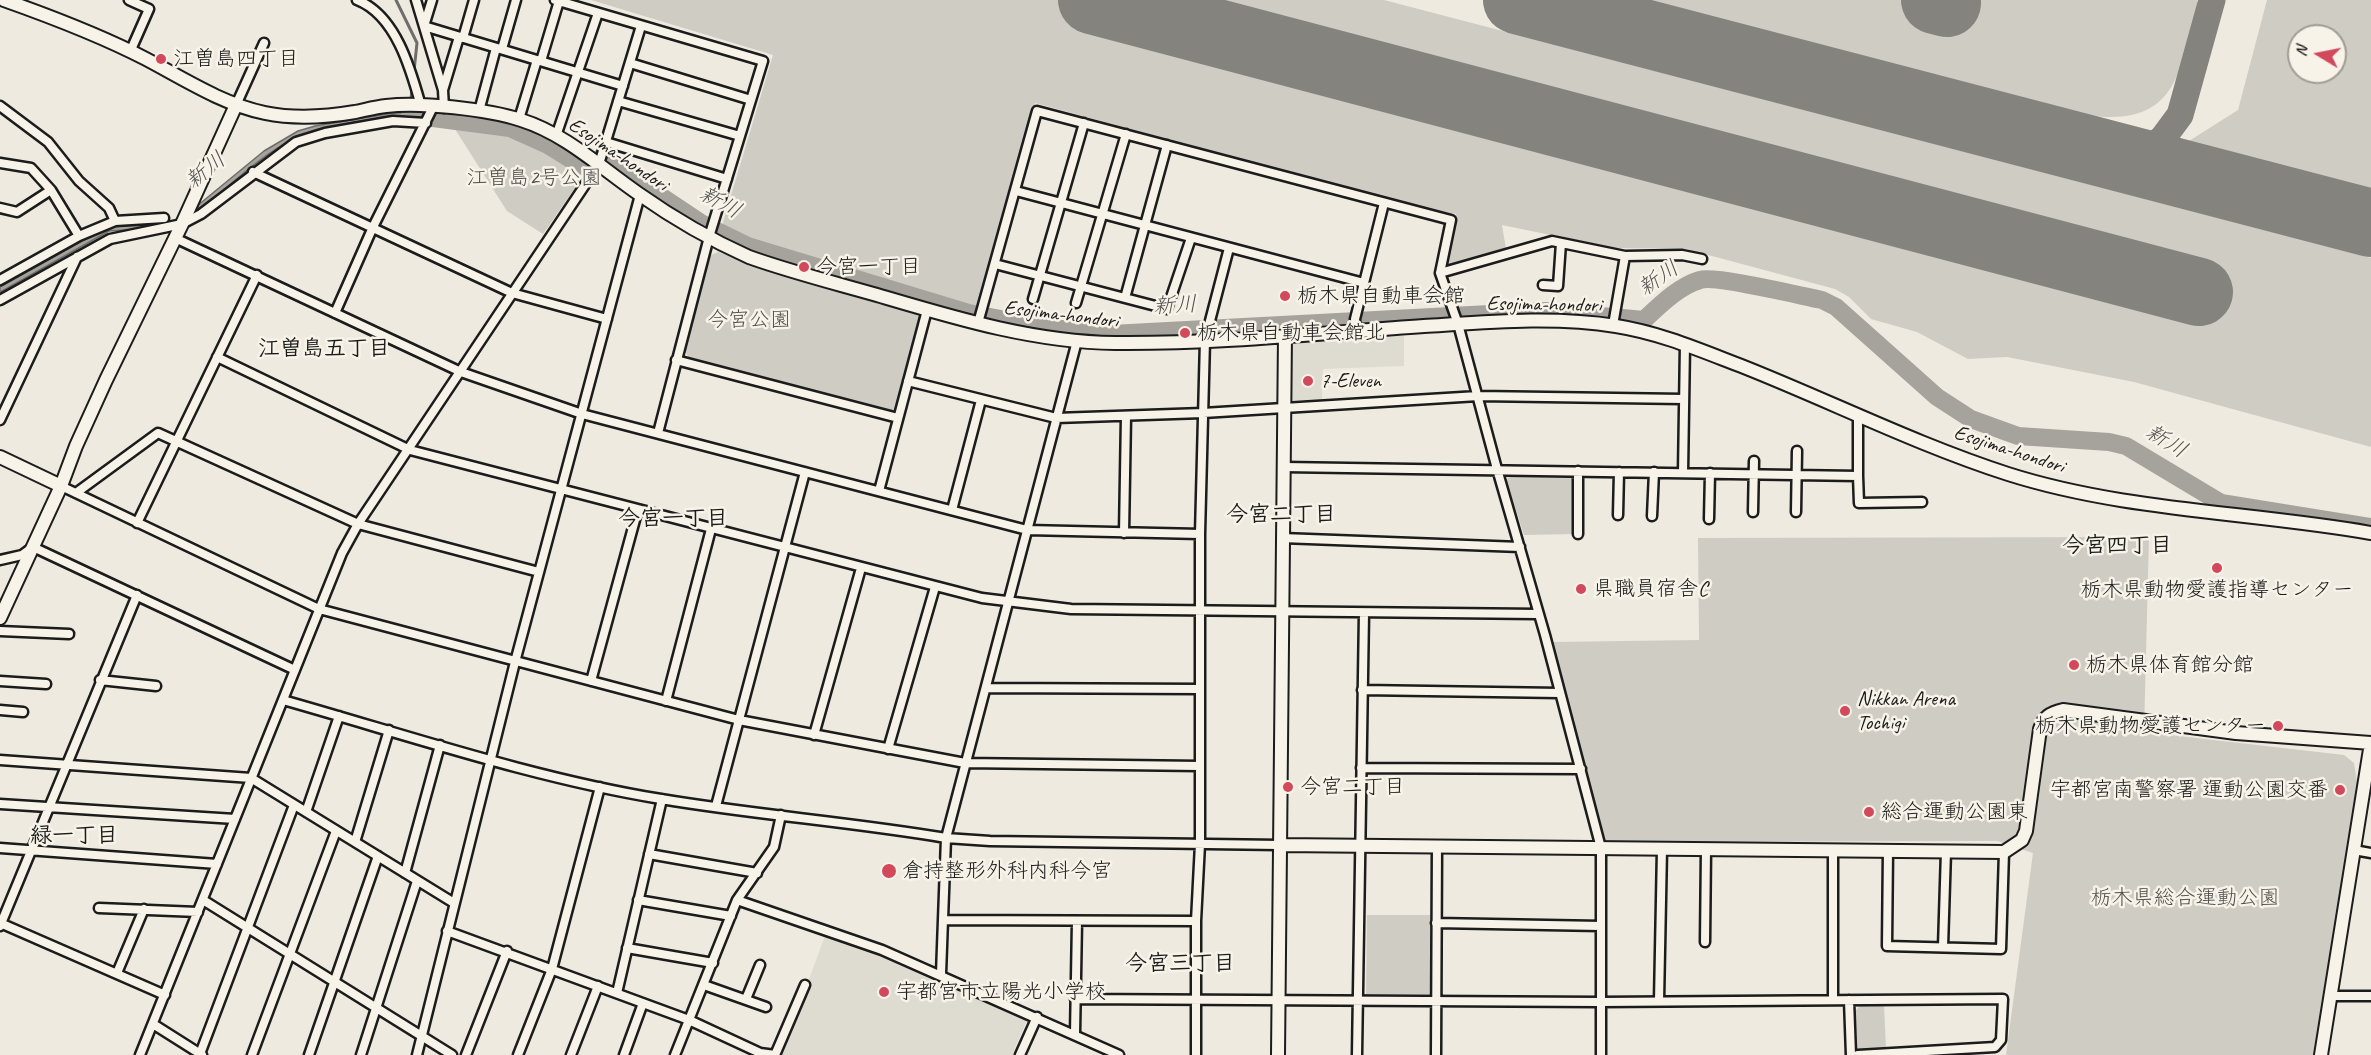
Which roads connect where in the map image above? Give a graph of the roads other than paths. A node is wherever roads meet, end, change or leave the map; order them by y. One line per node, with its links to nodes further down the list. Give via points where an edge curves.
1 (4, 0): 15 (street, Esojima-hondori, via 88,31)
2 (129, 0): 15 (street, via 149,9)
3 (357, 0): 25 (street, via 389,27)
4 (416, 0): 10 (street)
5 (432, 0): 10 (street)
6 (474, 0): 12 (street)
7 (516, 0): 14 (street)
8 (557, 1): 9 (street); 16 (street)
9 (598, 13): 11 (street); 18 (street)
10 (424, 26): 12 (street); 20 (street)
11 (641, 26): 17 (street); 21 (street, via 763,61)
12 (461, 37): 14 (street); 20 (street)
13 (264, 43): 23 (street)
14 (499, 49): 16 (street); 26 (street)
15 (130, 52): 23 (street, Esojima-hondori)
16 (539, 61): 18 (street); 27 (street)
17 (630, 63): 19 (street); 21 (street)
18 (579, 73): 19 (street); 31 (street)
19 (623, 86): 22 (street)
20 (443, 90): 25 (street)
21 (751, 100): 32 (street)
22 (618, 101): 32 (street); 33 (street)
23 (236, 105): 25 (street, Esojima-hondori, via 293,116 385,106); 48 (street)
24 (0, 106): 47 (street, via 48,142 79,181 109,208)
25 (433, 107): 26 (street, Esojima-hondori); 28 (street)
26 (479, 111): 27 (street, Esojima-hondori)
27 (519, 119): 31 (street, Esojima-hondori)
28 (426, 123): 37 (street, via 393,121 325,133 296,142); 50 (street)
29 (1084, 123): 30 (street); 40 (street, via 1037,111); 42 (street)
30 (1126, 134): 34 (street); 45 (street)
31 (556, 136): 36 (street, Esojima-hondori)
32 (740, 136): 38 (street)
33 (606, 142): 36 (street); 38 (street)
34 (1167, 145): 43 (street); 49 (street)
35 (0, 163): 39 (street, via 31,168)
36 (599, 164): 41 (street, Esojima-hondori); 68 (street)
37 (253, 172): 48 (street, via 201,214); 50 (street)
38 (727, 179): 52 (street)
39 (51, 190): 44 (street, via 17,212); 51 (street)
40 (1016, 192): 42 (street); 60 (street)
41 (640, 195): 52 (street, Esojima-hondori); 75 (street)
42 (1060, 203): 45 (street); 63 (street)
43 (1384, 203): 61 (street, via 1451,220); 65 (street)
44 (0, 208)
45 (1102, 214): 49 (street); 67 (street)
46 (164, 218): 47 (street)
47 (115, 221): 51 (street)
48 (182, 224): 54 (street); 58 (street, via 110,239)
49 (1145, 226): 53 (street); 69 (street)
50 (374, 227): 68 (street); 74 (street)
51 (79, 236): 64 (street)
52 (709, 237): 73 (street, Esojima-hondori, via 760,261); 85 (street)
53 (1191, 237): 56 (street); 69 (street, via 1167,309)
54 (175, 238): 62 (street); 116 (street, via 106,380)
55 (1561, 243): 57 (street); 61 (street, via 1552,241); 66 (street, via 1558,286)
56 (1229, 248): 65 (street); 81 (street)
57 (1625, 256): 59 (street, via 1682,255); 78 (street)
58 (77, 257): 71 (street); 98 (street)
59 (1702, 259)
60 (995, 264): 63 (street); 76 (street)
61 (1440, 273): 77 (street)
62 (257, 275): 74 (street); 84 (street)
63 (1040, 275): 67 (street); 70 (street)
64 (0, 280)
65 (1364, 283): 79 (street, via 1354,319)
66 (1543, 285)
67 (1081, 287): 69 (street); 72 (street)
68 (512, 294): 75 (street); 86 (street)
69 (1125, 298)
70 (1033, 299)
71 (0, 300)
72 (1076, 303)
73 (927, 310): 76 (street, Esojima-hondori); 87 (street)
74 (335, 313): 86 (street)
75 (607, 319): 93 (street)
76 (978, 323): 82 (street, Esojima-hondori)
77 (1458, 324): 78 (street, Esojima-hondori, via 1548,320); 79 (street, Esojima-hondori); 88 (street)
78 (1613, 325): 83 (street, Esojima-hondori)
79 (1356, 331): 80 (street, Esojima-hondori)
80 (1285, 335): 81 (street, Esojima-hondori); 91 (street)
81 (1205, 340): 82 (street, Esojima-hondori); 92 (street)
82 (1077, 341): 97 (street)
83 (1685, 344): 89 (street); 94 (street, Esojima-hondori)
84 (217, 357): 100 (street); 101 (street)
85 (676, 360): 96 (street); 99 (street)
86 (461, 372): 93 (street); 101 (street)
87 (908, 381): 90 (street); 96 (street)
88 (1478, 396): 89 (street); 91 (street); 106 (street)
89 (1683, 399): 111 (street)
90 (981, 400): 97 (street); 122 (street)
91 (1284, 407): 92 (street); 105 (street)
92 (1203, 413): 95 (street); 134 (street)
93 (582, 414): 99 (street); 117 (street)
94 (1858, 414): 115 (street); 133 (street, Esojima-hondori, via 1959,456 2048,485 2153,504)
95 (1126, 416): 97 (street); 132 (street)
96 (898, 418): 118 (street)
97 (1056, 418): 131 (street)
98 (0, 420)
99 (658, 433): 108 (street)
100 (176, 440): 119 (street, via 158,433); 128 (street); 129 (street)
101 (410, 450): 117 (street); 129 (street)
102 (1797, 451): 114 (street)
103 (0, 457): 116 (street)
104 (1754, 461): 113 (street)
105 (1284, 467): 106 (street); 136 (street)
106 (1497, 470): 107 (street); 138 (street)
107 (1578, 471): 109 (street); 135 (street)
108 (805, 472): 118 (street); 139 (street)
109 (1619, 472): 110 (street); 125 (street)
110 (1654, 472): 111 (street); 126 (street)
111 (1683, 473): 112 (street)
112 (1710, 473): 113 (street); 127 (street)
113 (1754, 474): 114 (street); 123 (street)
114 (1796, 474): 115 (street); 124 (street)
115 (1858, 476): 120 (street, via 1859,503)
116 (61, 486): 119 (street); 137 (street)
117 (562, 488): 121 (street); 142 (street)
118 (879, 491): 122 (street)
119 (76, 493): 128 (street)
120 (1922, 502)
121 (638, 509): 130 (street); 158 (street)
122 (952, 510): 131 (street)
123 (1753, 512)
124 (1796, 512)
125 (1618, 515)
126 (1652, 516)
127 (1708, 519)
128 (137, 523): 146 (street)
129 (358, 524): 142 (street); 146 (street)
130 (711, 529): 139 (street); 166 (street)
131 (1027, 530): 132 (street); 145 (street)
132 (1124, 533): 134 (street)
133 (2371, 533)
134 (1200, 534): 147 (street)
135 (1578, 534)
136 (1282, 538): 138 (street); 148 (street)
137 (33, 547): 140 (street, via 22,555); 144 (street); 151 (street)
138 (1520, 547): 150 (street)
139 (784, 548): 141 (street); 170 (street)
140 (0, 560)
141 (861, 568): 143 (street); 172 (street)
142 (539, 572): 154 (street)
143 (935, 587): 145 (street); 175 (street)
144 (137, 595): 155 (street); 156 (street)
145 (1007, 603): 147 (street, via 1071,609); 161 (street)
146 (319, 609): 154 (street); 155 (street)
147 (1200, 611): 148 (street); 162 (street)
148 (1281, 612): 149 (street); 197 (street)
149 (1364, 613): 150 (street); 163 (street)
150 (1538, 614): 164 (street)
151 (0, 618)
152 (0, 631): 153 (street)
153 (69, 634)
154 (515, 662): 158 (street); 176 (street)
155 (295, 670): 165 (street)
156 (100, 680): 160 (street); 179 (street)
157 (0, 681): 159 (street)
158 (591, 681): 166 (street)
159 (46, 684)
160 (156, 686)
161 (986, 687): 162 (street); 178 (street)
162 (1200, 689): 180 (street)
163 (1362, 690): 164 (street); 181 (street)
164 (1560, 693): 182 (street)
165 (283, 700): 169 (street); 183 (street)
166 (666, 701): 170 (street)
167 (0, 710): 168 (street)
168 (23, 712)
169 (339, 716): 171 (street); 190 (street)
170 (739, 720): 172 (street); 188 (street)
171 (389, 730): 174 (street); 195 (street)
172 (814, 735): 175 (street)
173 (2371, 743): 206 (street); 209 (street, via 2236,734 2063,710 2051,712 2040,729 2026,831 2022,840)
174 (440, 745): 176 (street); 214 (street)
175 (888, 749): 178 (street)
176 (490, 759): 184 (street); 220 (street)
177 (0, 760): 179 (street)
178 (964, 763): 180 (street); 194 (street)
179 (67, 765): 183 (street); 189 (street)
180 (1200, 766): 196 (street)
181 (1361, 768): 182 (street); 198 (street)
182 (1581, 769): 201 (street)
183 (251, 778): 187 (street); 192 (street)
184 (600, 787): 185 (street); 240 (street)
185 (662, 799): 188 (street); 211 (street)
186 (0, 804): 189 (street)
187 (294, 805): 190 (street); 231 (street)
188 (716, 806): 191 (street)
189 (49, 808): 192 (street); 207 (street)
190 (306, 812): 193 (street)
191 (782, 815): 194 (street); 215 (street, via 774,847)
192 (235, 819): 213 (street)
193 (336, 831): 195 (street); 237 (street)
194 (946, 838): 196 (street); 225 (street)
195 (355, 842): 212 (street)
196 (1200, 844): 197 (street); 227 (street)
197 (1280, 845): 198 (street); 251 (street)
198 (1360, 845): 199 (street); 255 (street)
199 (1437, 846): 201 (street); 228 (street)
200 (0, 848): 207 (street)
201 (1601, 848): 202 (street); 230 (street)
202 (1662, 849): 203 (street); 259 (street)
203 (1706, 849): 204 (street); 233 (street)
204 (1833, 850): 205 (street); 256 (street)
205 (1888, 850): 208 (street); 234 (street, via 1887,946)
206 (2354, 850): 210 (street); 249 (street)
207 (31, 851): 213 (street); 229 (street)
208 (1946, 851): 209 (street); 234 (street)
209 (2004, 852): 234 (street, via 2001,949)
210 (2371, 853)
211 (649, 854): 215 (street); 218 (street)
212 (378, 856): 214 (street); 243 (street)
213 (217, 864): 217 (street)
214 (405, 873): 216 (street)
215 (757, 873): 219 (street)
216 (417, 881): 220 (street); 263 (street)
217 (203, 900): 223 (street); 231 (street)
218 (638, 900): 224 (street); 235 (street)
219 (737, 900): 224 (street); 242 (street)
220 (454, 903): 232 (street)
221 (99, 908): 222 (street)
222 (144, 909): 223 (street); 241 (street)
223 (198, 912): 248 (street)
224 (731, 916): 238 (street)
225 (943, 920): 226 (street); 242 (street)
226 (1077, 921): 227 (street); 253 (street)
227 (1196, 921): 254 (street)
228 (1436, 923): 230 (street); 258 (street)
229 (0, 924): 241 (street)
230 (1601, 926): 260 (street)
231 (249, 928): 237 (street); 269 (street)
232 (447, 931): 236 (street); 268 (street)
233 (1705, 942)
234 (1943, 947)
235 (627, 948): 238 (street); 247 (street)
236 (507, 951): 240 (street); 277 (street)
237 (291, 955): 243 (street); 272 (street)
238 (713, 963): 244 (street)
239 (760, 965): 252 (street)
240 (552, 969): 246 (street); 278 (street)
241 (117, 973): 248 (street)
242 (941, 974): 264 (street)
243 (335, 982): 263 (street); 273 (street)
244 (704, 985): 252 (street); 265 (street)
245 (806, 985): 270 (street, via 775,1055)
246 (598, 986): 247 (street); 279 (street)
247 (617, 993): 261 (street)
248 (165, 995): 266 (street)
249 (2330, 996): 250 (street); 291 (street)
250 (2371, 996)
251 (1278, 998): 254 (street); 255 (street); 285 (street)
252 (746, 999): 262 (street)
253 (1075, 999): 254 (street); 267 (street)
254 (1196, 999): 284 (street)
255 (1358, 1000): 258 (street); 286 (street)
256 (1833, 1000): 257 (street); 259 (street)
257 (1849, 1000): 289 (street); 290 (street, via 2003,999 2001,1040 1995,1047)
258 (1436, 1001): 260 (street); 287 (street)
259 (1659, 1001): 260 (street)
260 (1600, 1002): 288 (street)
261 (644, 1003): 265 (street); 280 (street)
262 (766, 1006)
263 (376, 1007): 268 (street); 274 (street)
264 (1037, 1017): 267 (street); 282 (street)
265 (689, 1020): 270 (street); 281 (street)
266 (153, 1024): 269 (street); 271 (street)
267 (1075, 1034): 283 (street)
268 (421, 1036): 275 (street); 276 (street)
269 (201, 1054)
270 (760, 1054)
271 (140, 1055)
272 (252, 1055)
273 (309, 1055)
274 (361, 1055)
275 (417, 1055)
276 (452, 1055)
277 (466, 1055)
278 (518, 1055)
279 (572, 1055)
280 (624, 1055)
281 (675, 1055)
282 (1020, 1055)
283 (1119, 1055)
284 (1196, 1055)
285 (1278, 1055)
286 (1357, 1055)
287 (1436, 1055)
288 (1600, 1055)
289 (1851, 1055)
290 (1858, 1055)
291 (2321, 1055)

